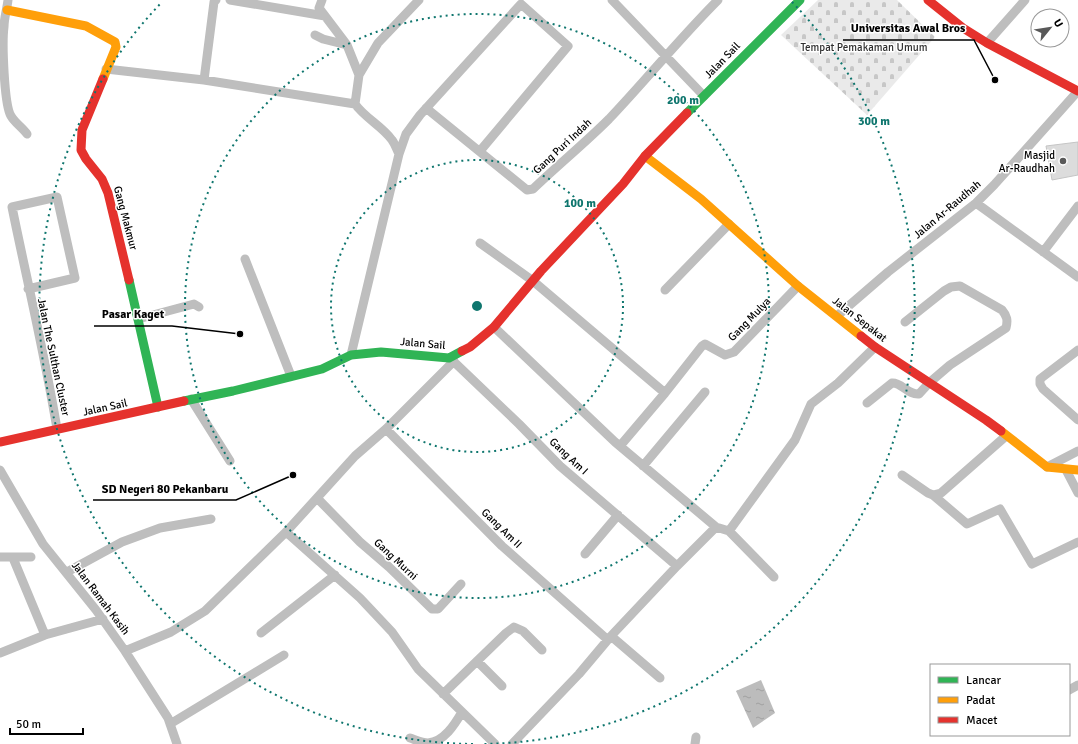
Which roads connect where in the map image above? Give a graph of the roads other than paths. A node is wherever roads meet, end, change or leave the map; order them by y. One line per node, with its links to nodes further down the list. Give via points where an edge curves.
1 (8, 0): 11 (street)
2 (216, 0): 19 (street)
3 (230, 0): 12 (street)
4 (419, 0): 18 (street, via 378,42)
5 (612, 0): 16 (street)
6 (718, 0): 16 (street)
7 (800, 0): 21 (street, Jalan Sail)
8 (928, 0): 14 (street, via 963,28)
9 (1025, 0): 14 (street)
10 (319, 3): 12 (street)
11 (8, 10): 17 (street, Gang Makmur, via 86,26 112,39 116,46); 24 (street, via 4,26 7,102 10,115)
12 (325, 16): 15 (street)
13 (315, 35): 15 (street)
14 (987, 43): 20 (street)
15 (347, 45): 18 (street)
16 (667, 57): 21 (street); 25 (street, Gang Puri Indah, via 608,120 533,189 528,190)
17 (106, 69): 19 (street); 41 (street, Gang Makmur, via 82,130 81,150 102,179 108,193)
18 (359, 75): 22 (street)
19 (204, 80): 22 (street)
20 (1078, 91): 28 (street, Jalan Ar-Raudhah)
21 (704, 96): 27 (street, Jalan Sail)
22 (355, 104): 26 (street, via 393,140)
23 (426, 108): 25 (street, Gang Puri Indah); 25 (street, via 521,4 568,46); 26 (street, via 406,134)
24 (27, 134)
25 (480, 151)
26 (399, 154): 46 (street)
27 (645, 156): 30 (street, Jalan Sepakat); 35 (street, Jalan Sail, via 623,184)
28 (976, 203): 32 (street); 40 (street, Jalan Ar-Raudhah)
29 (1078, 206): 32 (street)
30 (729, 224): 36 (street, Jalan Sepakat); 38 (street)
31 (480, 243): 35 (street)
32 (1044, 252): 34 (street)
33 (245, 259): 48 (street)
34 (1078, 277)
35 (533, 280): 43 (street, Jalan Sail); 51 (street)
36 (798, 286): 40 (street, Jalan Sepakat); 51 (street, Gang Mulya, via 734,352 725,355 705,344 702,346)
37 (28, 289): 37 (street, Jalan The Sulthan Cluster, via 12,207 57,197 75,278); 56 (street, Jalan The Sulthan Cluster)
38 (665, 290)
39 (200, 307): 41 (street, via 188,305)
40 (837, 316): 44 (street, Jalan Sepakat)
41 (138, 319): 54 (street, Gang Makmur)
42 (905, 322): 49 (street, via 944,291 960,286 995,305 1006,316 1006,328 966,354)
43 (494, 326): 47 (street, Jalan Sail); 60 (street)
44 (875, 347): 49 (street, Jalan Sepakat); 75 (street, via 812,404 795,440)
45 (1078, 350): 55 (street, via 1040,379 1040,384)
46 (351, 355): 47 (street, Jalan Sail, via 381,352); 48 (street, Jalan Sail, via 322,369)
47 (452, 359): 57 (street); 72 (street, Gang Am I, via 560,466)
48 (291, 376): 52 (street, Jalan Sail)
49 (929, 383): 53 (street, via 917,395 895,382); 58 (street, Jalan Sepakat)
50 (704, 392): 63 (street)
51 (666, 393): 60 (street, Gang Mulya)
52 (191, 399): 54 (street, Jalan Sail); 62 (street)
53 (867, 403)
54 (158, 407): 56 (street, Jalan Sail)
55 (1078, 420)
56 (56, 429): 59 (street, Jalan Sail)
57 (386, 429): 71 (street, via 355,456); 90 (street, Gang Am II, via 502,546)
58 (1006, 436): 64 (street, Jalan Sepakat); 70 (street, via 941,493)
59 (0, 442)
60 (620, 446): 63 (street)
61 (1078, 451): 64 (street)
62 (230, 461)
63 (643, 466): 74 (street)
64 (1047, 467): 66 (street, Jalan Sepakat)
65 (0, 470): 83 (street, Jalan Ramah Kasih, via 43,544)
66 (1066, 470): 67 (street, Jalan Sepakat); 69 (street)
67 (1078, 470)
68 (902, 475): 70 (street)
69 (1078, 493)
70 (933, 495): 77 (street, via 967,524 1000,509 1032,564)
71 (316, 498): 76 (street); 86 (street, Gang Murni, via 432,609 438,609)
72 (618, 515): 78 (street); 82 (street, Gang Am I)
73 (211, 519): 83 (street, via 160,528 122,542)
74 (716, 527): 75 (street); 82 (street)
75 (729, 531): 85 (street)
76 (286, 532): 84 (street); 92 (street, via 205,611 171,632)
77 (1078, 542)
78 (585, 554)
79 (32, 557): 81 (street)
80 (0, 558): 81 (street)
81 (13, 558): 89 (street)
82 (677, 566): 90 (street)
83 (67, 572): 87 (street, Jalan Ramah Kasih)
84 (335, 575): 88 (street); 98 (street, via 392,632 418,669)
85 (774, 577)
86 (461, 584)
87 (103, 619): 89 (street); 92 (street, Jalan Ramah Kasih)
88 (261, 633)
89 (45, 635): 93 (street)
90 (609, 638): 96 (street, Gang Am II); 104 (street, via 579,674)
91 (542, 650): 95 (street, via 523,631 514,627)
92 (125, 651): 100 (street, Jalan Ramah Kasih)
93 (0, 652)
94 (284, 655): 100 (street)
95 (477, 661): 97 (street); 98 (street)
96 (660, 678)
97 (502, 686)
98 (443, 694): 99 (street)
99 (462, 712): 101 (street, via 456,722 437,740 428,743); 103 (street)
100 (170, 724): 102 (street, Jalan Ramah Kasih)
101 (410, 738)
102 (176, 744)
103 (495, 744)
104 (512, 744)

